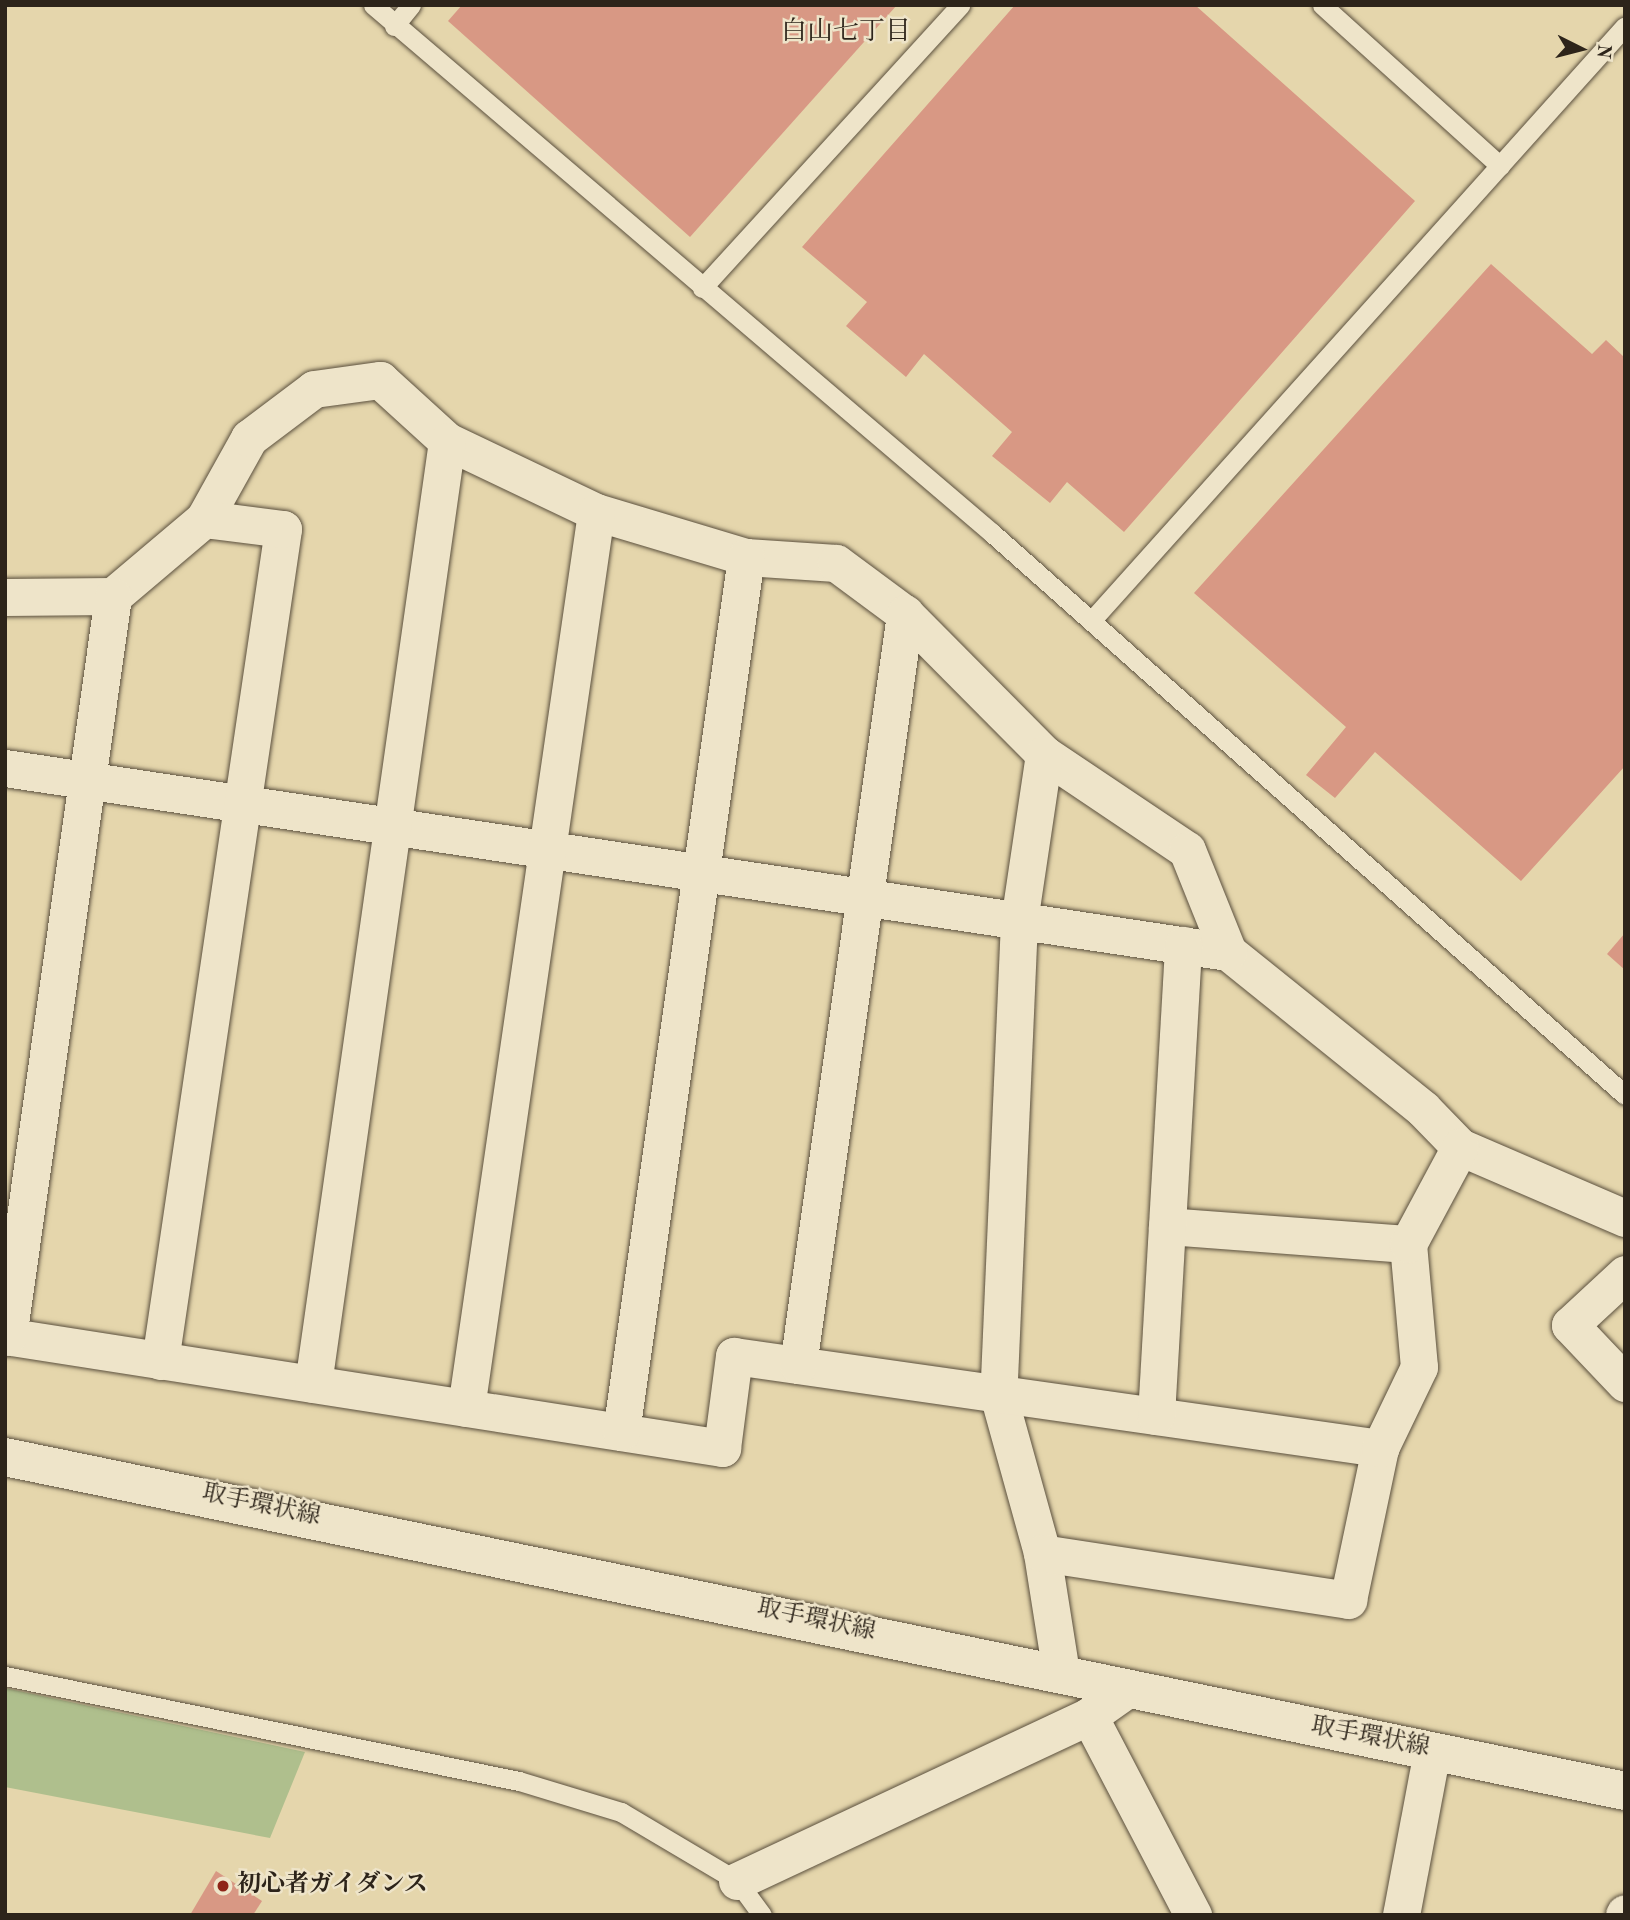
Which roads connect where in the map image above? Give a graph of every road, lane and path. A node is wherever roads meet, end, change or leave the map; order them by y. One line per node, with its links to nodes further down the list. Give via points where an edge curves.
1 (373, 5): 5 (lane)
2 (411, 5): 5 (lane)
3 (960, 5): 8 (lane)
4 (1322, 5): 7 (lane)
5 (394, 26): 8 (lane)
6 (1625, 26): 7 (lane)
7 (1500, 166): 16 (lane)
8 (702, 288): 16 (lane)
9 (447, 441): 10 (street); 11 (street, via 380,380 314,388 249,438); 21 (street)
10 (596, 512): 12 (street); 22 (street)
11 (204, 519): 13 (street); 20 (street, via 283,529)
12 (746, 557): 15 (street, via 836,563); 23 (street)
13 (113, 596): 14 (street); 19 (street)
14 (5, 597)
15 (905, 614): 17 (street); 24 (street)
16 (1091, 621): 28 (lane)
17 (1045, 754): 25 (street); 27 (street, via 1187,850)
18 (5, 768): 19 (street)
19 (90, 781): 20 (street); 34 (street)
20 (242, 804): 21 (street); 35 (street)
21 (392, 826): 22 (street); 38 (street)
22 (547, 850): 23 (street); 40 (street)
23 (701, 873): 24 (street); 42 (street)
24 (864, 897): 25 (street); 36 (street)
25 (1019, 921): 26 (street); 39 (street)
26 (1184, 945): 27 (street); 31 (street)
27 (1228, 952): 29 (street, via 1423,1109)
28 (1625, 1095)
29 (1460, 1147): 30 (street); 32 (street)
30 (1625, 1218)
31 (1167, 1226): 32 (street); 41 (street)
32 (1408, 1244): 43 (street, via 1419,1367)
33 (1625, 1274): 37 (street, via 1570,1325)
34 (7, 1337): 35 (street)
35 (160, 1361): 38 (street)
36 (798, 1365): 39 (street); 42 (street, via 734,1356 722,1448)
37 (1625, 1383)
38 (313, 1384): 40 (street)
39 (998, 1394): 41 (street); 45 (street)
40 (466, 1408): 42 (street)
41 (1156, 1416): 43 (street)
42 (621, 1432)
43 (1380, 1448): 45 (street, via 1348,1600)
44 (5, 1457): 46 (street, 取手環状線)
45 (1042, 1553): 46 (street)
46 (1061, 1672): 48 (street, 取手環状線)
47 (5, 1676): 52 (lane, via 519,1781 621,1812)
48 (1126, 1690): 49 (street); 50 (street, 取手環状線)
49 (1089, 1716): 52 (street); 54 (street)
50 (1432, 1751): 51 (street, 取手環状線); 55 (street)
51 (1625, 1791)
52 (737, 1881): 53 (lane)
53 (762, 1915)
54 (1194, 1915)
55 (1401, 1915)

